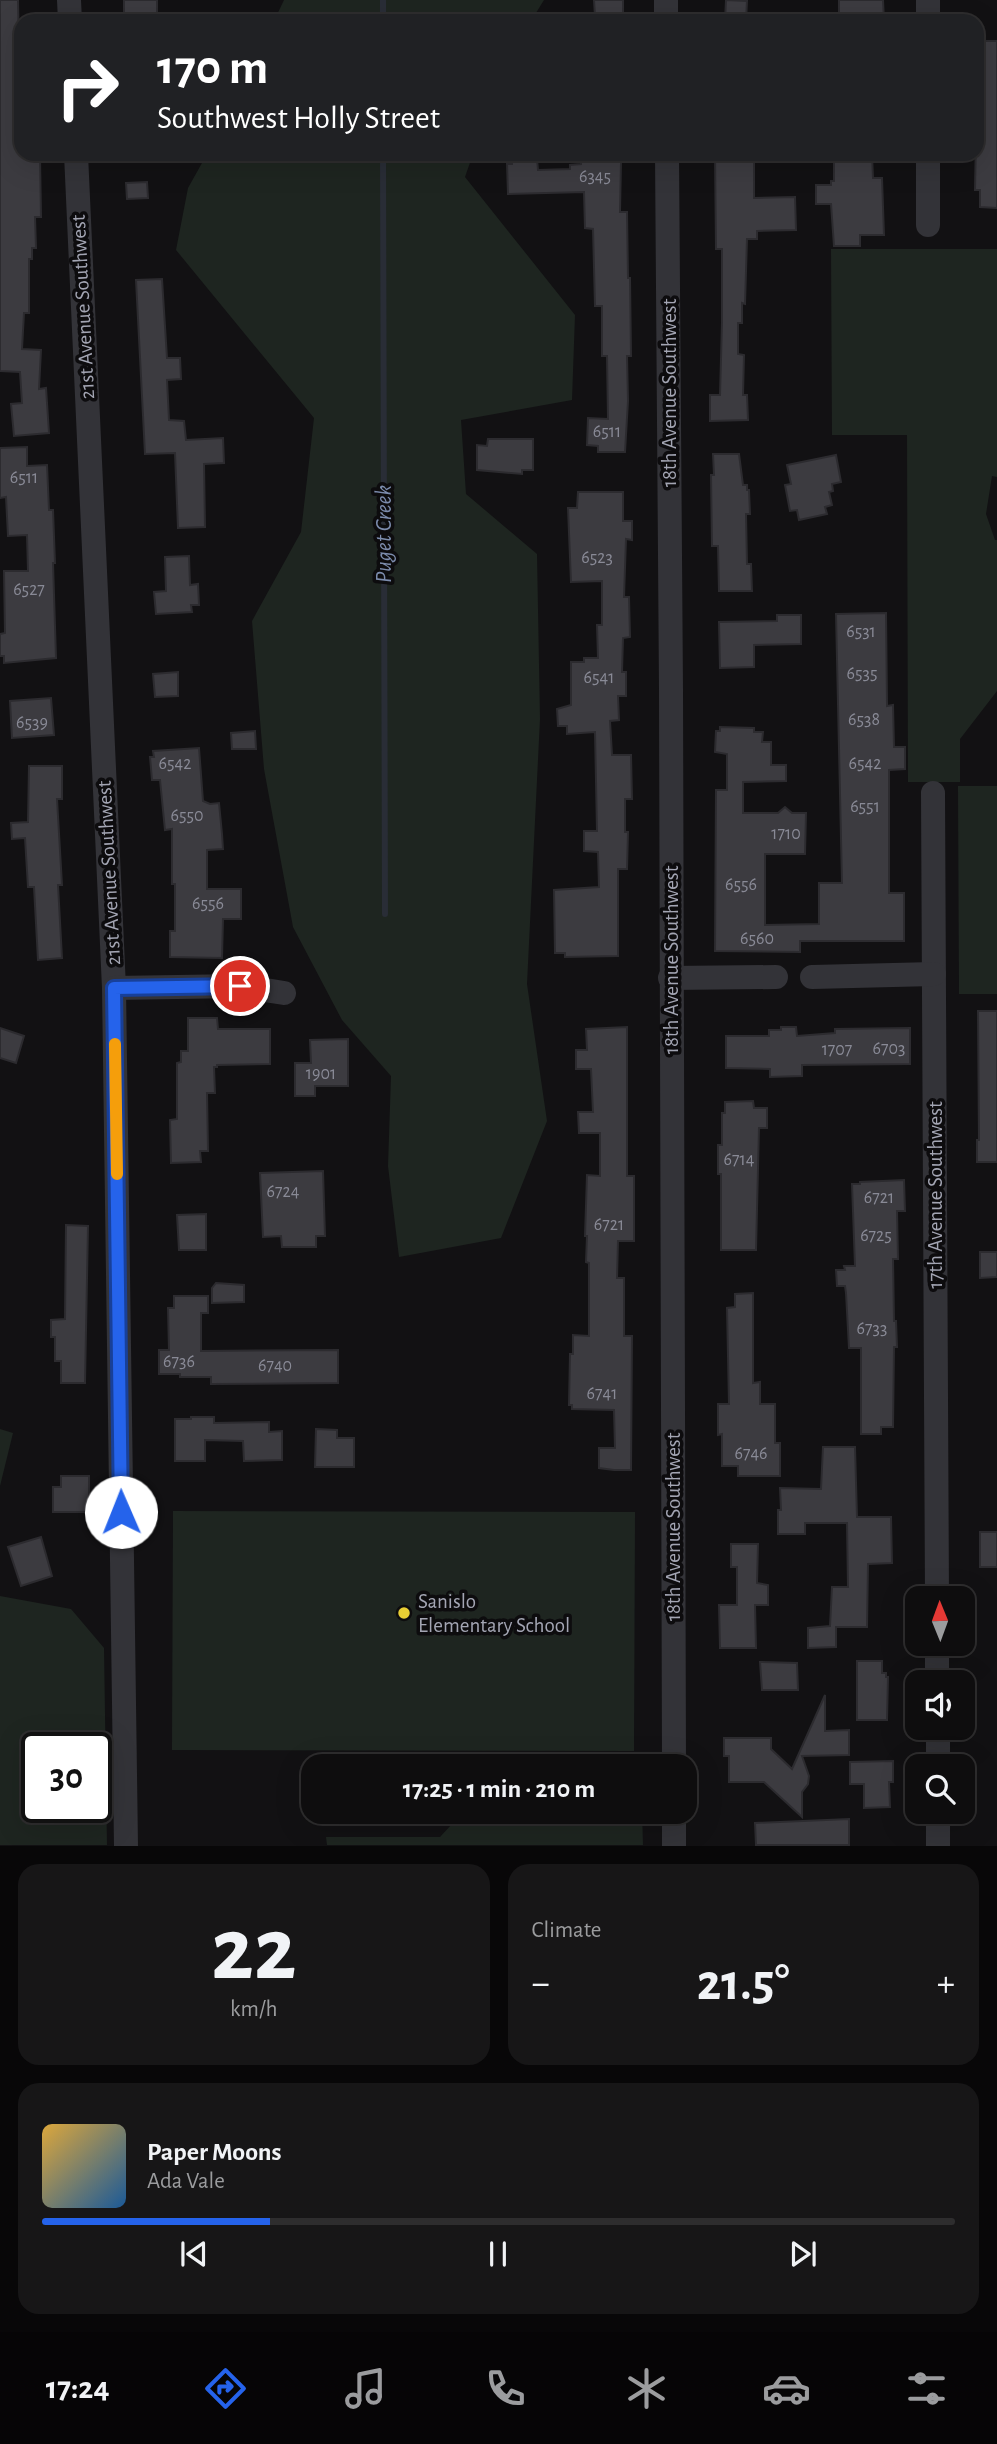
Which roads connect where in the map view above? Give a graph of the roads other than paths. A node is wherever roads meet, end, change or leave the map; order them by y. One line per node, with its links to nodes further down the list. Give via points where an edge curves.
1 (76, 161): 10 (street, 21st Avenue Southwest)
2 (667, 161): 9 (street, 18th Avenue Southwest)
3 (928, 161): 4 (street)
4 (928, 225)
5 (933, 793): 6 (street, 17th Avenue Southwest)
6 (934, 974): 8 (street); 12 (street, 17th Avenue Southwest)
7 (776, 977): 9 (street)
8 (812, 977)
9 (670, 978): 13 (street, 18th Avenue Southwest)
10 (114, 988): 11 (street, via 240,986); 16 (street, 21st Avenue Southwest)
11 (284, 993)
12 (937, 1586)
13 (674, 1754)
14 (674, 1824): 17 (street)
15 (938, 1824): 18 (street)
16 (126, 1846)
17 (674, 1846)
18 (938, 1846)

